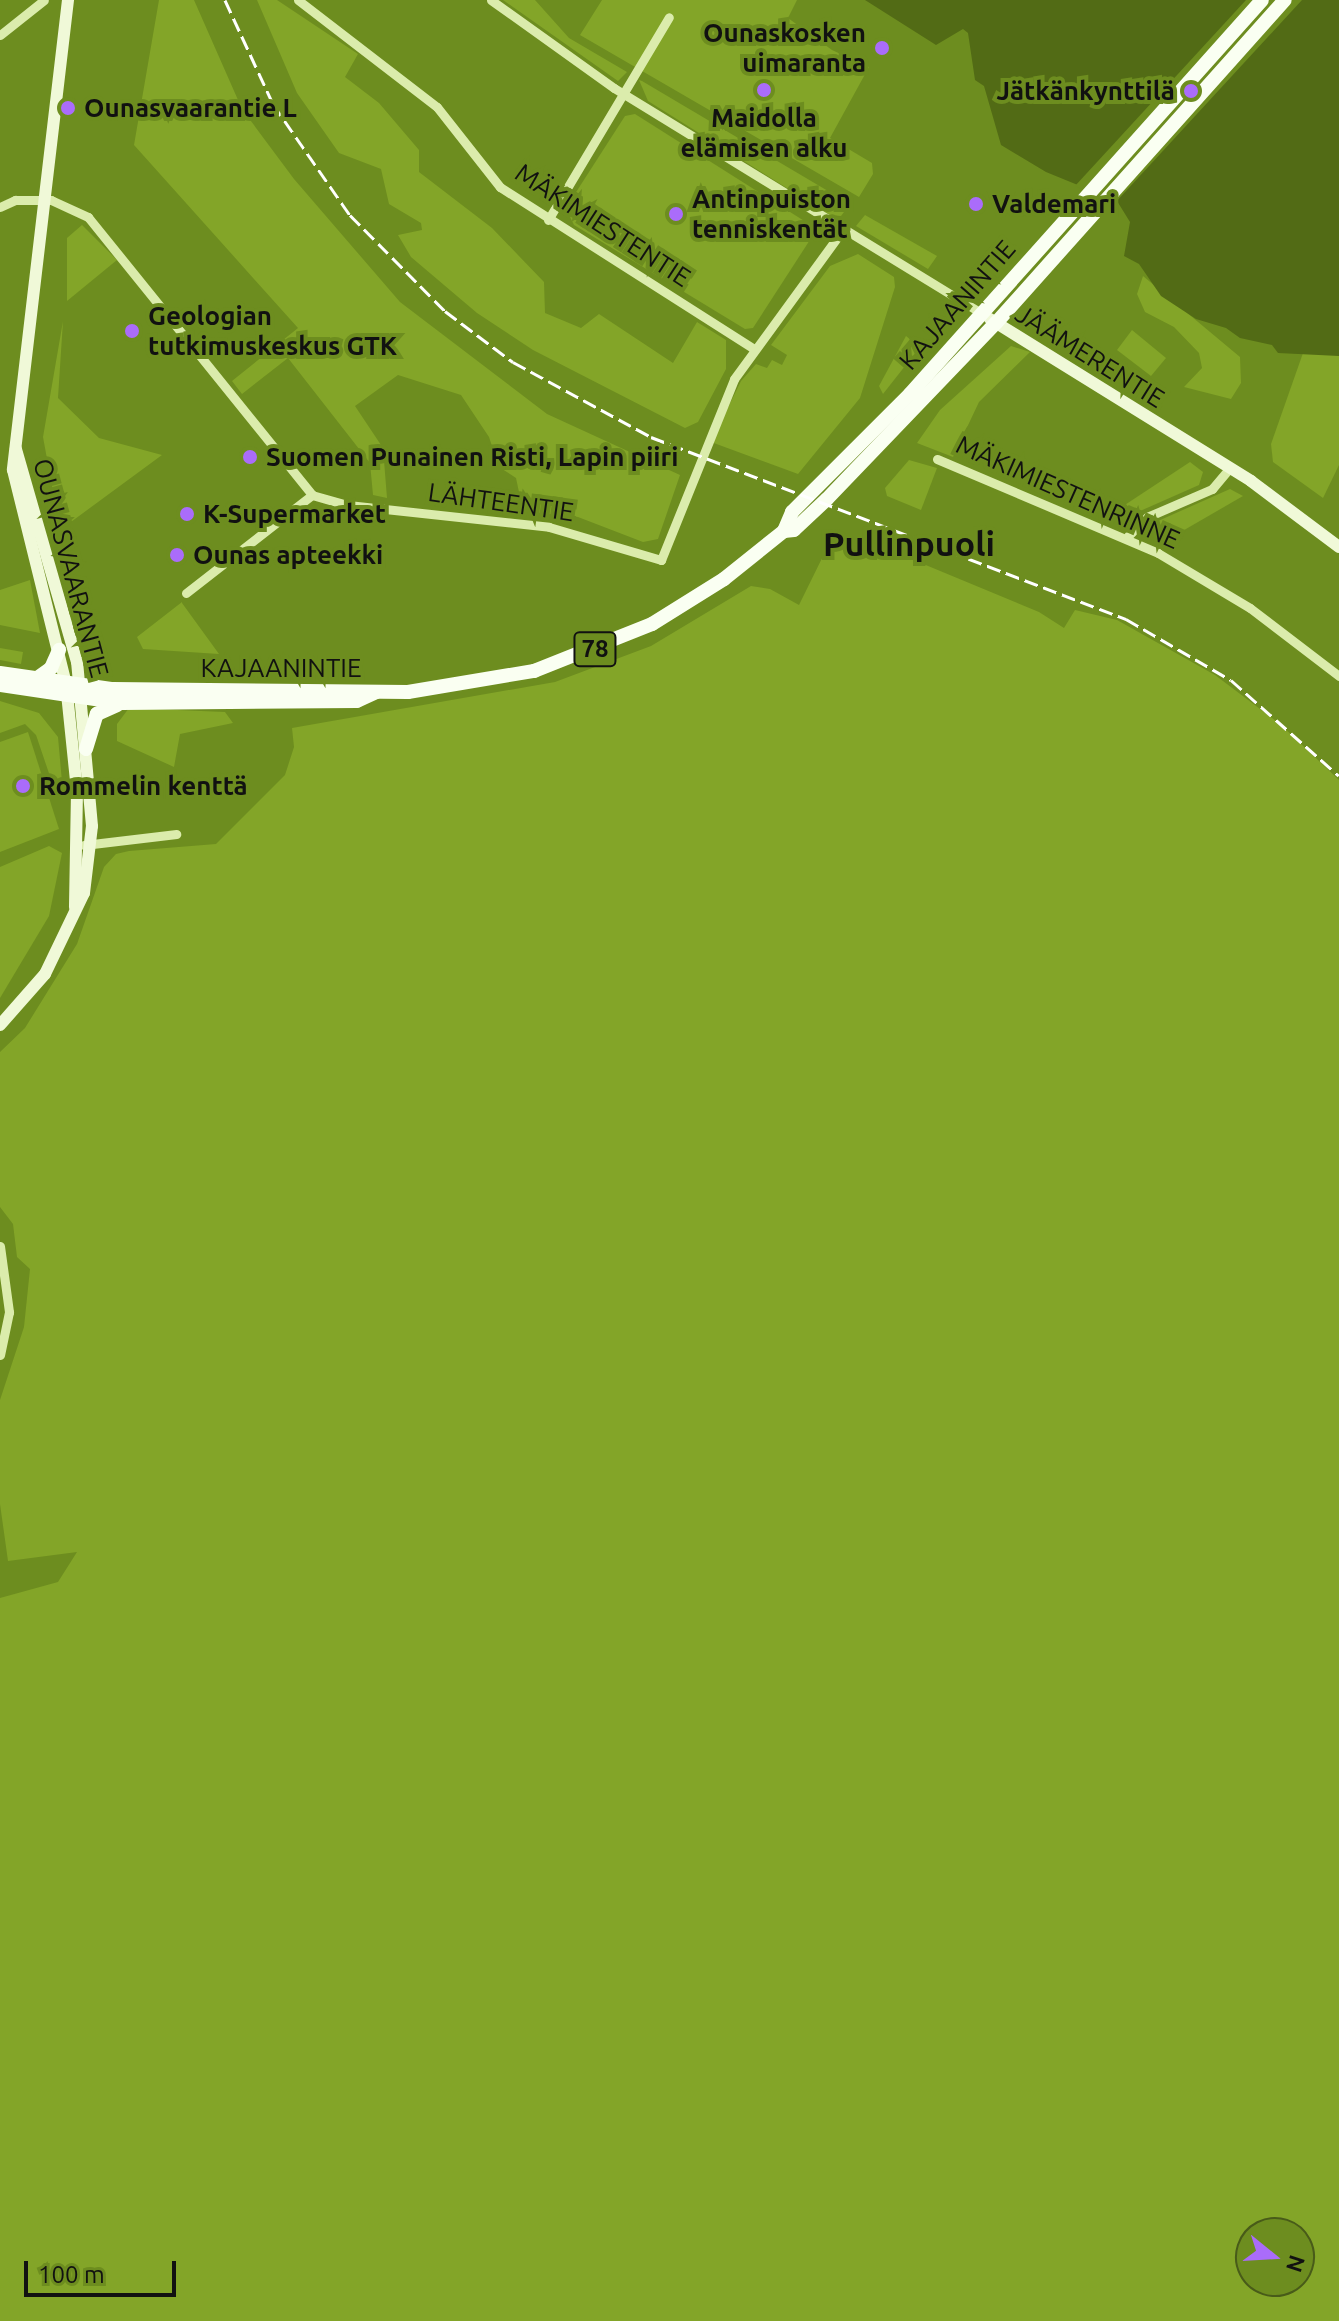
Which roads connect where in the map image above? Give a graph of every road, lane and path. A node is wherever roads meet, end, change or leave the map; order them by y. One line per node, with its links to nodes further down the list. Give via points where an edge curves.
1 (44, 0): 8 (street)
2 (68, 0): 10 (street, OUNASVAARANTIE)
3 (298, 0): 12 (street, MÄKIMIESTENTIE, via 437,107 488,176)
4 (491, 0): 9 (street, JÄÄMERENTIE)
5 (1262, 0): 14 (main road, KAJAANINTIE / 78)
6 (1285, 0): 15 (main road, 78)
7 (669, 17): 9 (street)
8 (0, 35)
9 (626, 95): 12 (street); 13 (street, JÄÄMERENTIE)
10 (43, 200): 11 (street, via 15,200); 17 (street, OUNASVAARANTIE); 20 (street, via 70,206 97,225)
11 (0, 207)
12 (548, 220): 16 (street, MÄKIMIESTENTIE)
13 (842, 231): 14 (street, JÄÄMERENTIE); 16 (street, LÄHTEENTIE)
14 (983, 314): 15 (street, JÄÄMERENTIE); 21 (main road, KAJAANINTIE / 78, via 792,512)
15 (996, 323): 19 (street, JÄÄMERENTIE); 21 (main road, 78, via 827,499 794,530)
16 (753, 348): 20 (street, LÄHTEENTIE, via 723,400 661,560 549,527 348,505)
17 (16, 449): 25 (street, OUNASVAARANTIE, via 15,483); 30 (street, OUNASVAARANTIE)
18 (937, 459): 22 (street, MÄKIMIESTENRINNE)
19 (1228, 470): 22 (street, via 1212,489 1147,517); 23 (street, JÄÄMERENTIE)
20 (312, 495): 24 (street)
21 (784, 531): 31 (main road, 78, via 724,579 619,641 507,678)
22 (1128, 536): 27 (street, MÄKIMIESTENRINNE, via 1221,589)
23 (1339, 547)
24 (186, 593)
25 (59, 650): 28 (main road, via 51,668); 30 (street, OUNASVAARANTIE)
26 (0, 673): 28 (main road, KAJAANINTIE / 78)
27 (1339, 676)
28 (36, 679): 30 (main road, KAJAANINTIE / 78)
29 (0, 685): 30 (main road, KAJAANINTIE / 78)
30 (74, 691): 31 (main road, KAJAANINTIE / 78, via 341,687); 32 (main road, KAJAANINTIE / 78); 33 (street); 35 (street)
31 (376, 692): 32 (main road, KAJAANINTIE / 78, via 357,701)
32 (122, 703): 33 (main road, via 97,714)
33 (86, 749): 35 (street)
34 (176, 834): 35 (street)
35 (85, 845): 36 (street, via 75,907 45,974)
36 (0, 1025)
37 (0, 1246): 38 (street, via 9,1304)
38 (0, 1355)

